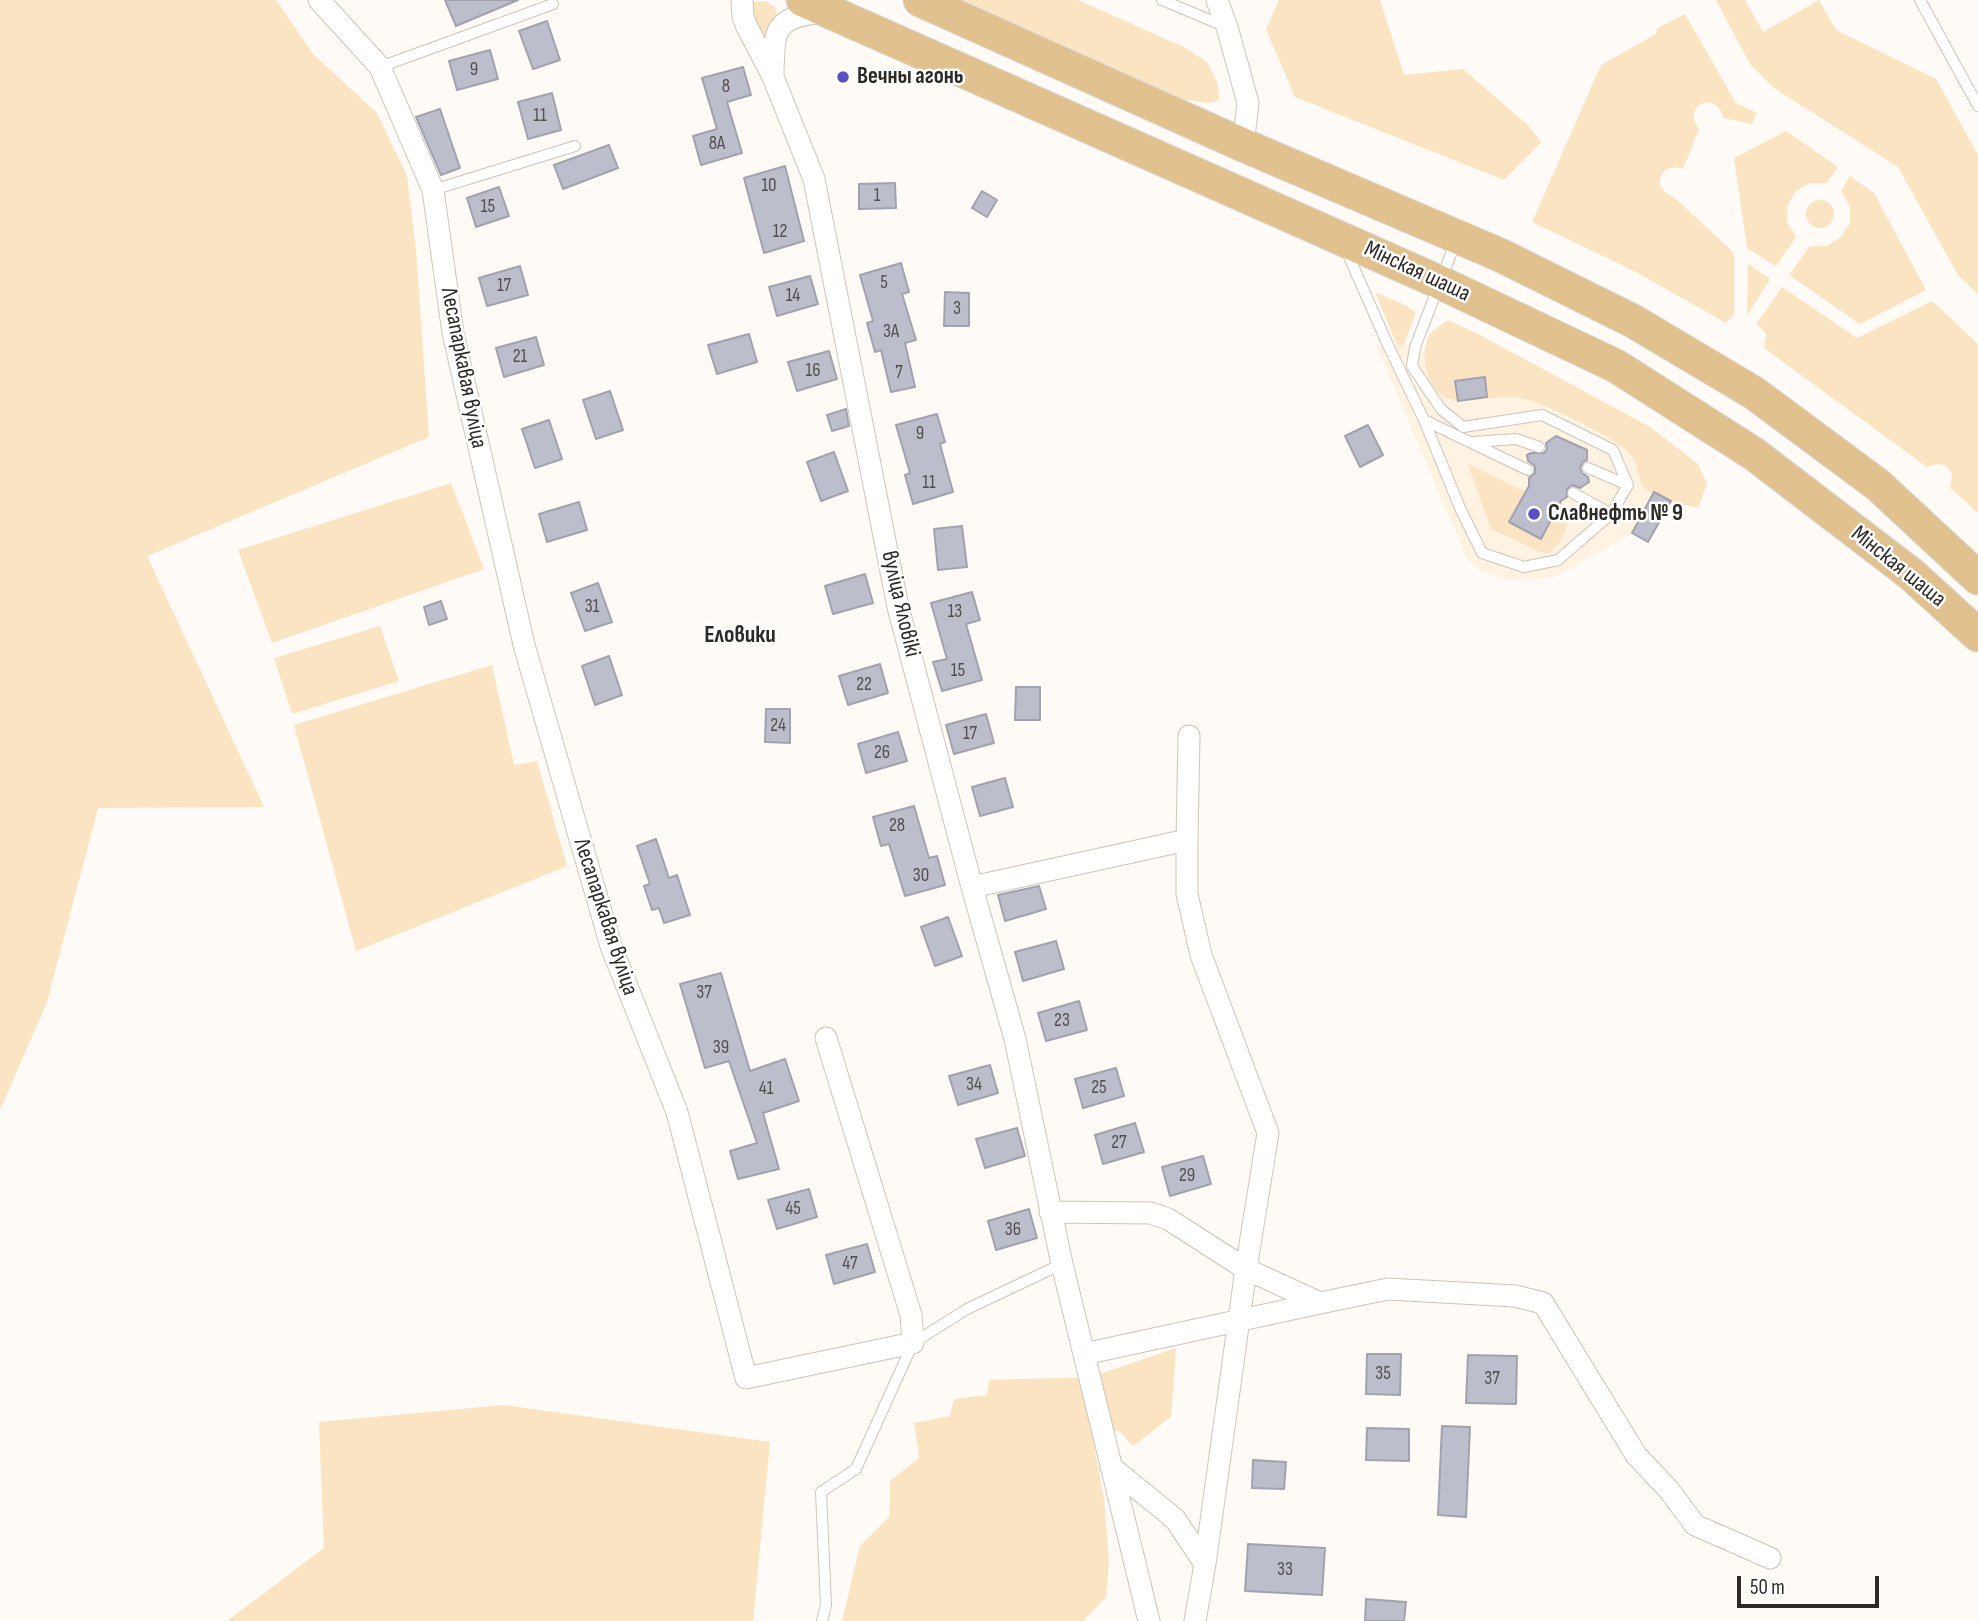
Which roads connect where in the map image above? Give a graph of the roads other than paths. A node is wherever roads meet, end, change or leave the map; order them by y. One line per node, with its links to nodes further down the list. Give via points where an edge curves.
1 (319, 0): 10 (street, Лесапаркавая вуліца)
2 (742, 0): 11 (street, вуліца Яловікі, via 747,27)
3 (920, 0): 12 (main road, Мінская шаша)
4 (1162, 0): 9 (lane)
5 (1217, 0): 9 (street)
6 (1920, 0): 13 (lane)
7 (553, 4): 10 (lane)
8 (815, 6): 11 (street, via 783,23 773,45); 14 (main road, Мінская шаша)
9 (1227, 27): 15 (street, via 1248,103)
10 (380, 67): 18 (street, Лесапаркавая вуліца)
11 (773, 77): 34 (street, вуліца Яловікі, via 814,179 898,607)
12 (1134, 96): 14 (main road, via 1143,121 1133,135); 15 (main road, Мінская шаша)
13 (1978, 106)
14 (1114, 138): 17 (main road, Мінская шаша)
15 (1233, 140): 17 (main road, via 1214,135 1206,138 1194,162); 19 (main road, Мінская шаша)
16 (575, 146): 18 (lane)
17 (1203, 177): 20 (main road, Мінская шаша)
18 (433, 190): 41 (street, Лесапаркавая вуліца, via 453,333 524,645 611,946 677,1112 746,1378)
19 (1458, 237): 21 (lane); 30 (main road, Мінская шаша, via 1633,321 1754,393 1878,485)
20 (1341, 238): 21 (main road, Мінская шаша); 22 (lane)
21 (1439, 282): 27 (lane, via 1412,366 1441,410 1463,427 1542,415 1612,450); 31 (main road, Мінская шаша, via 1616,366 1754,454 1911,574)
22 (1424, 419): 23 (lane); 29 (lane, via 1482,553 1524,567 1558,560)
23 (1470, 442): 24 (lane, via 1516,439); 26 (lane)
24 (1539, 447)
25 (1588, 468): 27 (lane)
26 (1528, 470)
27 (1628, 485): 29 (lane)
28 (1573, 493): 29 (lane)
29 (1611, 514)
30 (1978, 578)
31 (1978, 635)
32 (1189, 736): 33 (street)
33 (1187, 840): 34 (street); 38 (street, via 1188,894 1201,955 1268,1133)
34 (972, 887): 36 (street, вуліца Яловікі, via 1015,1039)
35 (825, 1038): 41 (street, via 911,1315)
36 (1051, 1212): 37 (street, вуліца Яловікі); 38 (street, via 1151,1213)
37 (1062, 1264): 41 (lane, via 967,1309); 42 (street, вуліца Яловікі)
38 (1246, 1269): 39 (street); 40 (street)
39 (1320, 1303): 40 (street); 44 (street, via 1388,1289 1515,1296 1543,1303 1636,1455 1695,1525)
40 (1240, 1320): 42 (street); 45 (street)
41 (913, 1343): 46 (lane, via 856,1469 821,1492 826,1605)
42 (1084, 1354): 43 (street, вуліца Яловікі)
43 (1111, 1468): 45 (street, via 1175,1519); 47 (street, вуліца Яловікі)
44 (1770, 1558)
45 (1205, 1564): 48 (street)
46 (821, 1621)
47 (1149, 1621)
48 (1195, 1621)

